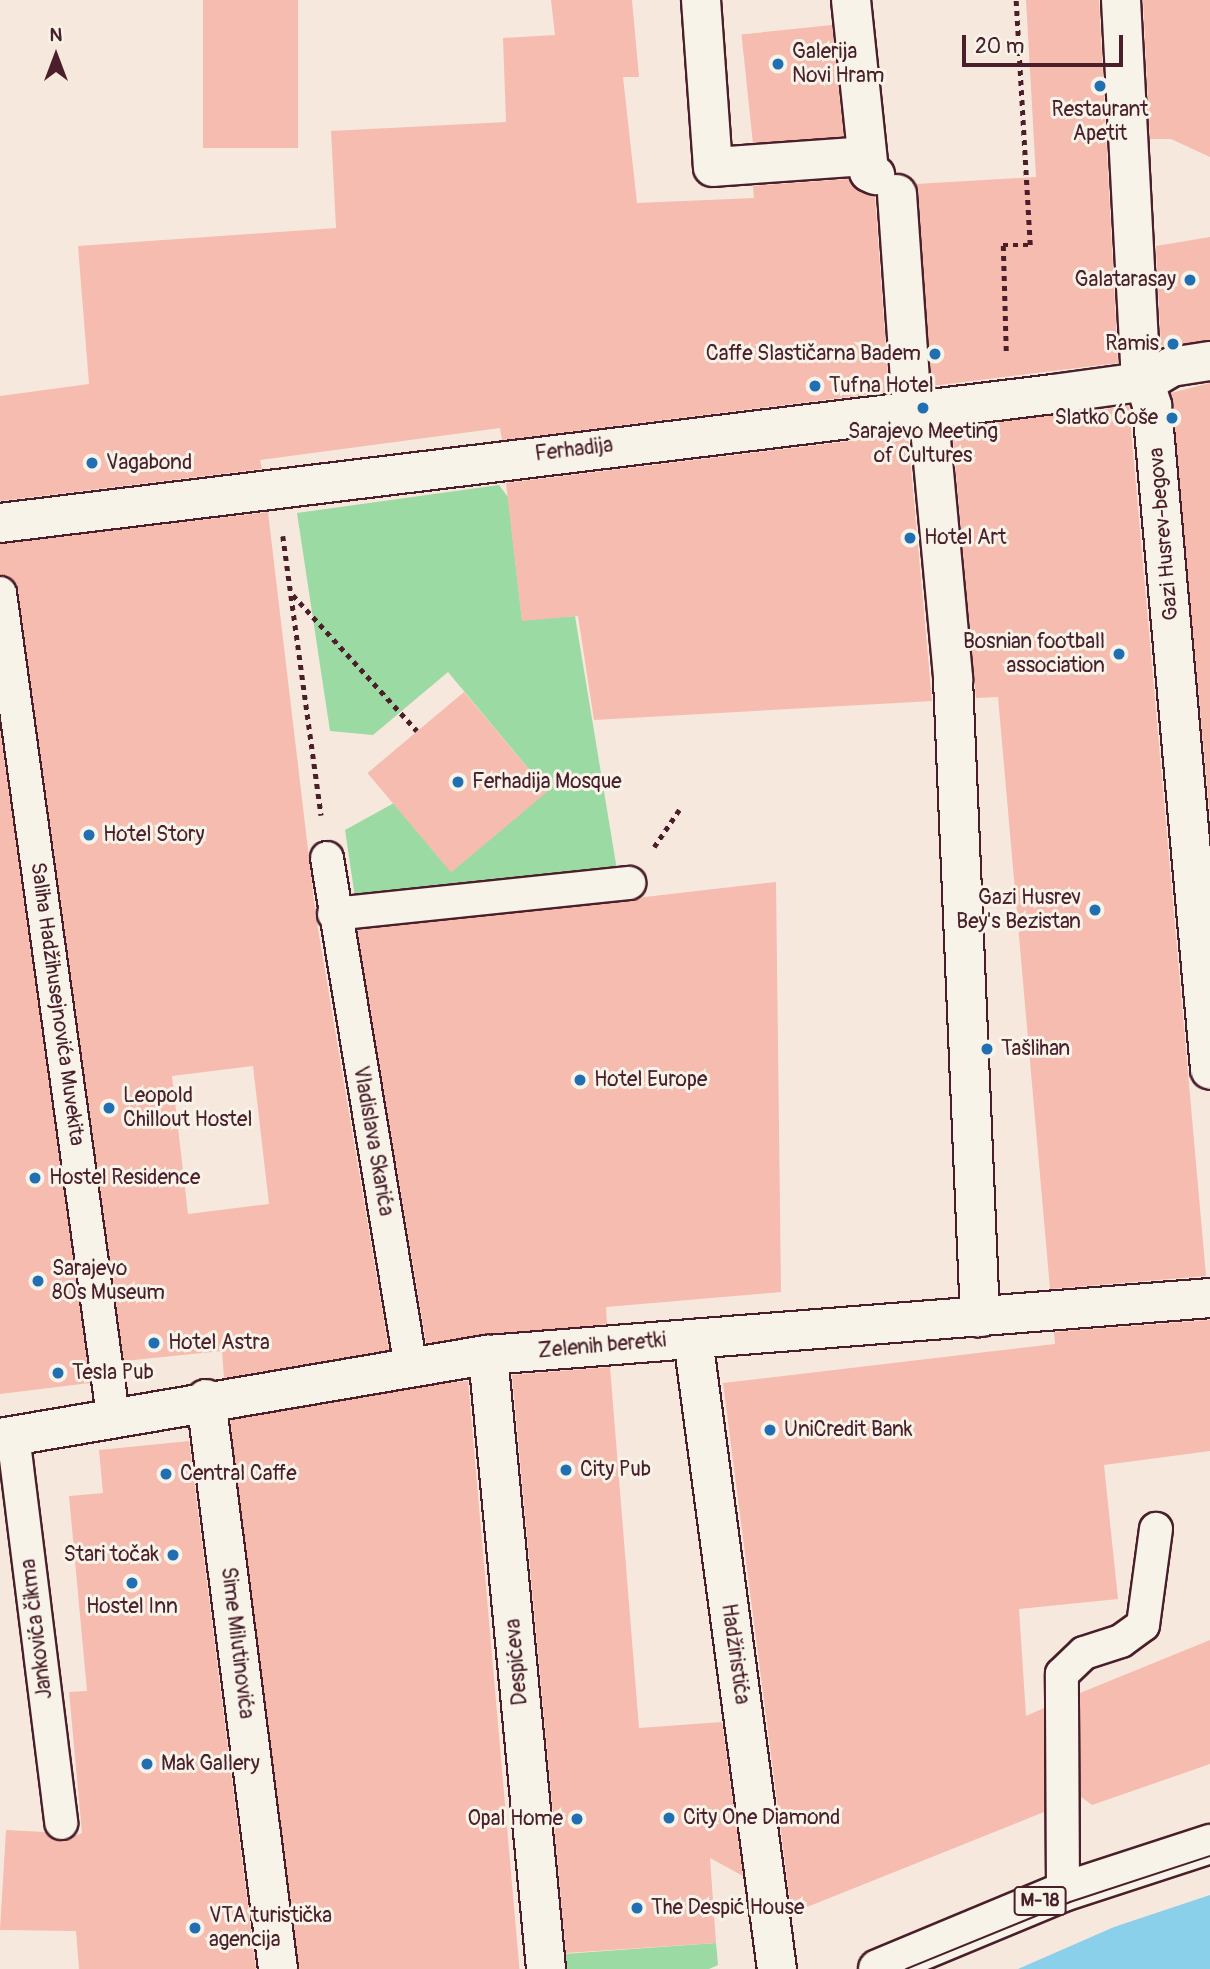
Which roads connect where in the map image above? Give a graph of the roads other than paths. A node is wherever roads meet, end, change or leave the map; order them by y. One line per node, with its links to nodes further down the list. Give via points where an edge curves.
1 (701, 0): 4 (street, via 713,167)
2 (851, 0): 4 (street)
3 (1121, 0): 6 (street, Gazi Husrev-begova, via 1140,368)
4 (867, 156): 7 (street, via 869,172 897,189)
5 (1210, 361): 6 (street, Ferhadija, via 1171,367)
6 (1148, 381): 7 (street, Ferhadija); 10 (street, Gazi Husrev-begova)
7 (920, 408): 8 (street, Ferhadija); 18 (street, via 953,679 969,964)
8 (0, 523)
9 (0, 593): 23 (lane, Saliha Hadžihusejnovića Muvekita)
10 (1194, 682): 13 (street, Gazi Husrev-begova)
11 (327, 858): 14 (lane, Vladislava Skarića)
12 (629, 883): 14 (lane)
13 (1204, 892): 15 (street, Gazi Husrev-begova)
14 (334, 914): 21 (lane, Vladislava Skarića)
15 (1207, 1008): 16 (street, Gazi Husrev-begova)
16 (1210, 1069)
17 (1210, 1298): 18 (street, Zelenih beretki)
18 (980, 1317): 19 (street, Zelenih beretki)
19 (693, 1339): 20 (street, Zelenih beretki); 31 (street, Hadžiristića)
20 (488, 1355): 21 (street, Zelenih beretki); 30 (street, Despićeva)
21 (411, 1368): 22 (street, Zelenih beretki)
22 (206, 1399): 23 (street, Zelenih beretki); 29 (street, Sime Milutinovića)
23 (113, 1416): 24 (street, Zelenih beretki)
24 (7, 1437): 26 (lane, Jankovića čikma)
25 (1156, 1529): 28 (lane, via 1143,1625 1121,1641 1084,1653 1062,1674)
26 (61, 1823)
27 (1210, 1844): 28 (street, M-18)
28 (1063, 1892): 32 (street, M-18)
29 (278, 1969)
30 (546, 1969)
31 (777, 1969)
32 (878, 1969)

